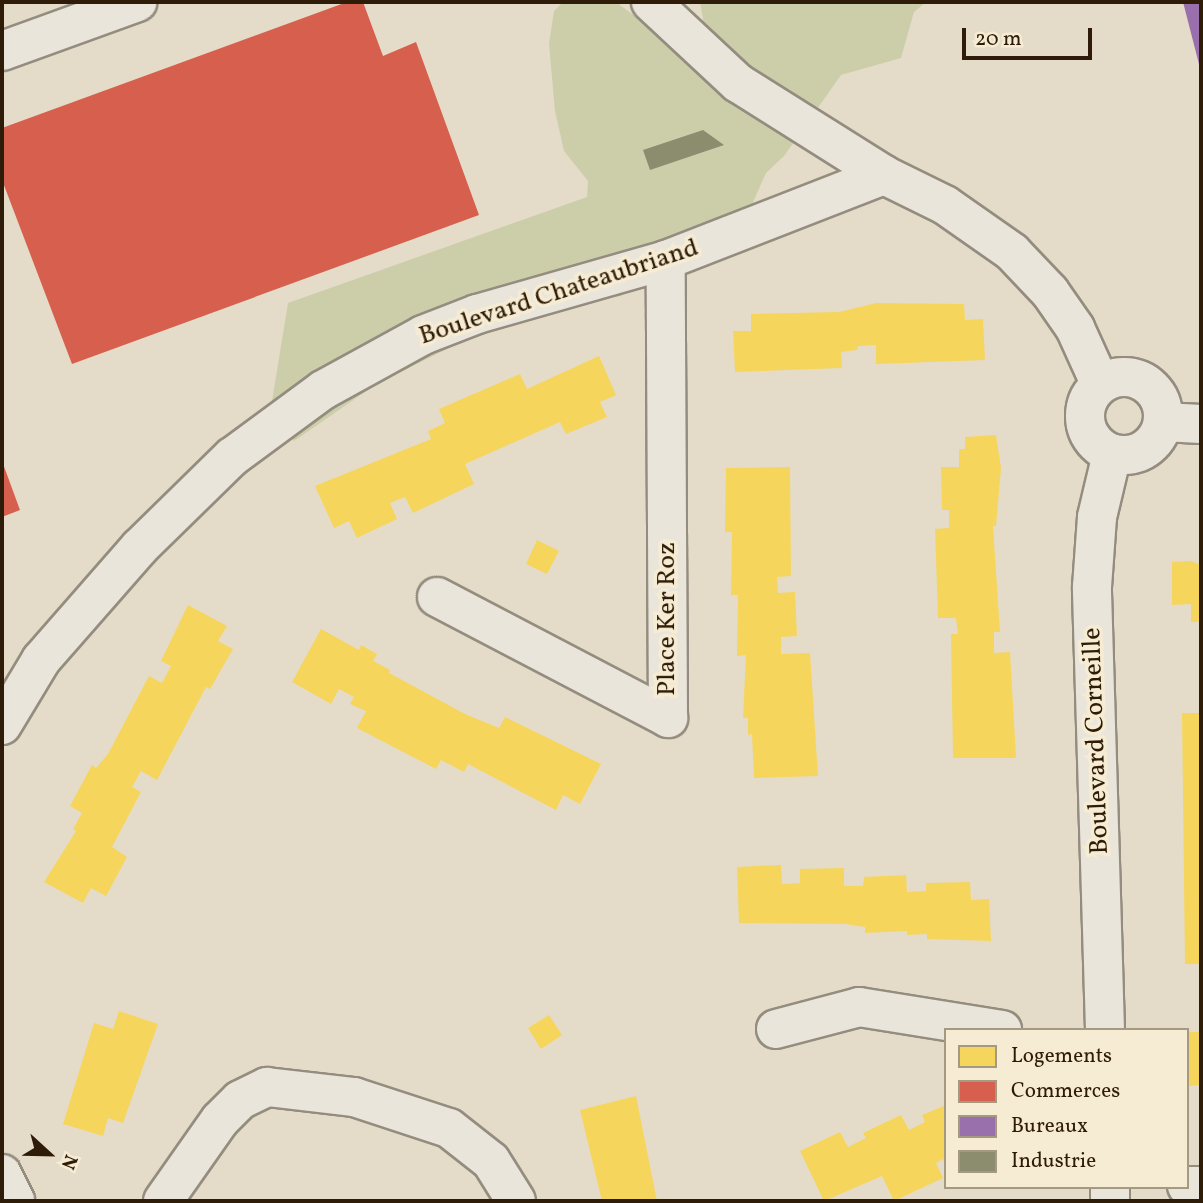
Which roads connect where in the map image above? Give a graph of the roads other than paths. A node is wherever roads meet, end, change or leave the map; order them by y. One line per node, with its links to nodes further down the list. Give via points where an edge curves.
1 (138, 2): 3 (street)
2 (651, 2): 4 (street, via 738,83)
3 (2, 51)
4 (884, 175): 5 (street, Boulevard Chateaubriand); 6 (street, via 945,205 1012,252 1050,292 1075,328)
5 (666, 260): 10 (street, Place Ker Roz, via 668,718); 11 (street, Boulevard Chateaubriand, via 477,314 423,335 323,390 232,457 140,547 41,660)
6 (1100, 383): 7 (street, via 1117,376 1136,377 1152,387 1162,403); 9 (street, via 1086,401 1084,423 1094,443)
7 (1163, 422): 8 (street); 9 (street, via 1145,450 1126,456)
8 (1201, 424)
9 (1112, 454): 13 (street, Boulevard Corneille, via 1097,517 1093,587)
10 (437, 597)
11 (2, 725)
12 (990, 1028): 14 (street, via 859,1007)
13 (1105, 1028)
14 (776, 1029)
15 (2, 1174): 16 (street)
16 (15, 1201)
17 (163, 1201): 18 (street, via 220,1120 240,1100 267,1087 354,1097 449,1128 491,1161)
18 (516, 1201)

